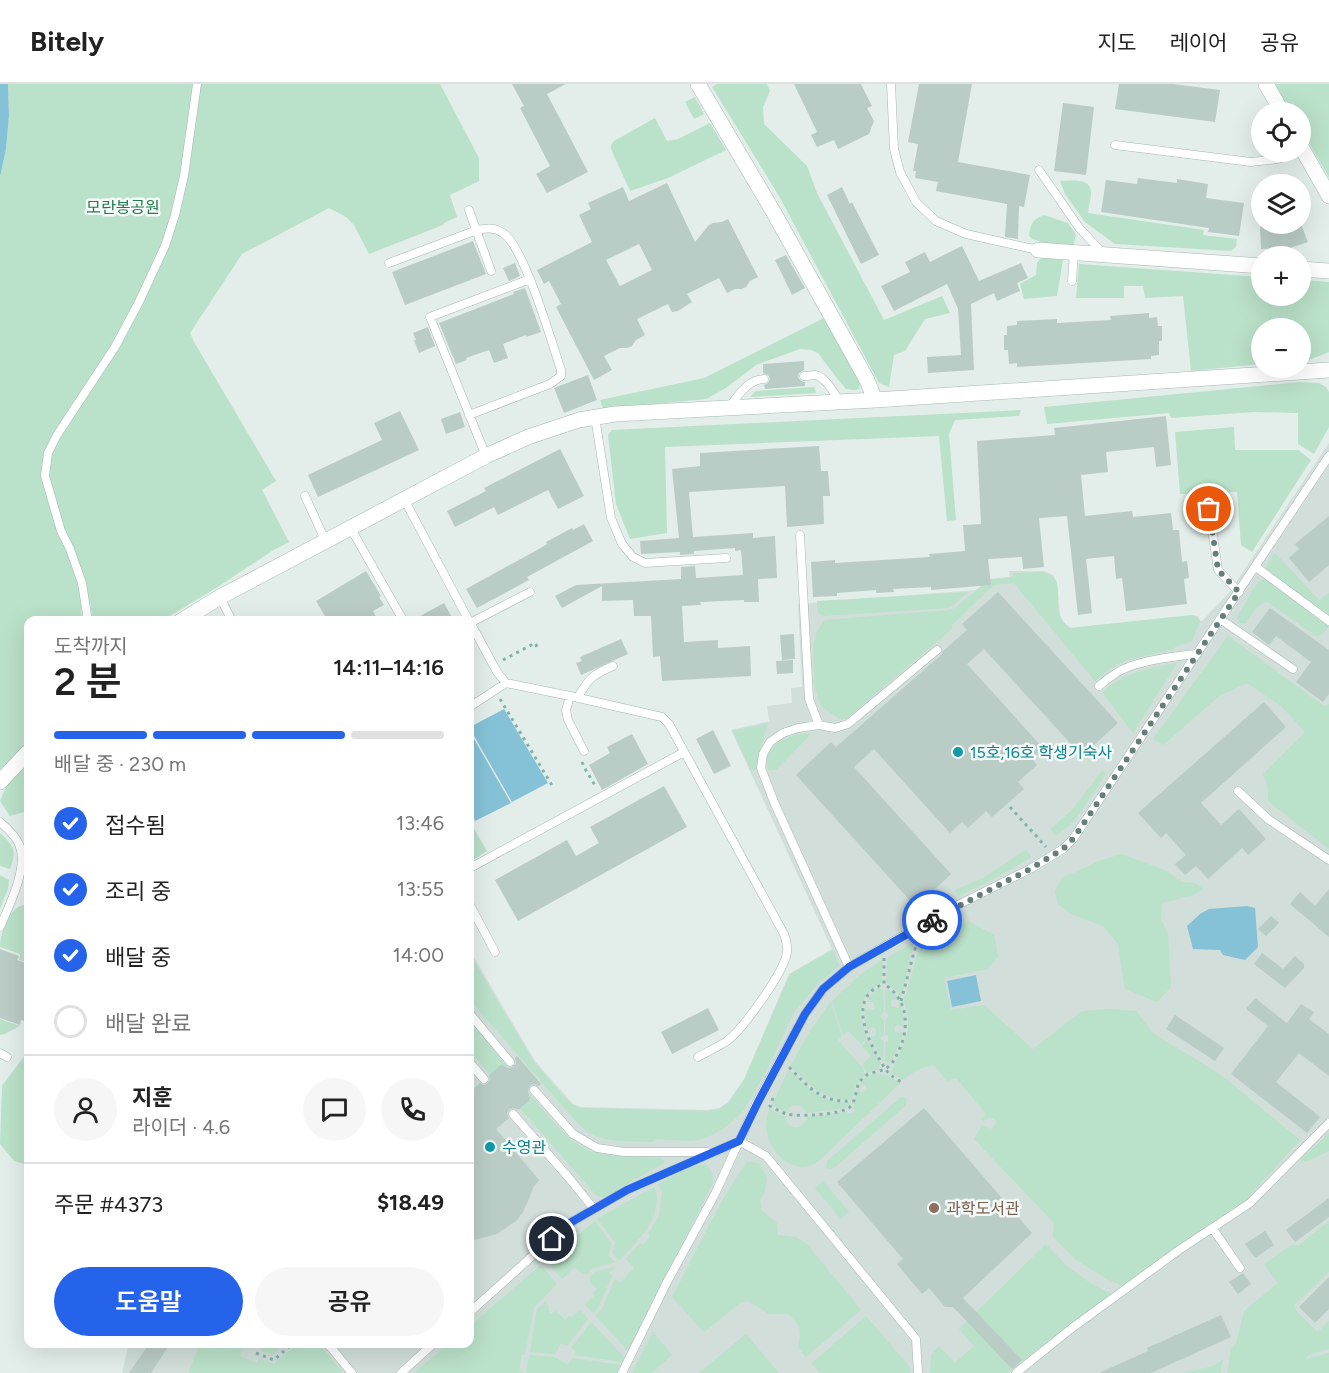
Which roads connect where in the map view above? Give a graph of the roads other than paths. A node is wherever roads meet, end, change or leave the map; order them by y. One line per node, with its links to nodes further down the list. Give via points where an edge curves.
1 (197, 84): 44 (lane, via 184,176 165,246 115,347 48,453 45,476 82,583)
2 (698, 84): 26 (street, via 780,224)
3 (891, 84): 13 (lane, via 894,149 900,172 916,202 936,222 966,234)
4 (1266, 84): 5 (street)
5 (1276, 102)
6 (1115, 145): 7 (lane)
7 (1251, 162)
8 (1308, 162): 10 (street)
9 (1039, 170): 15 (lane, via 1080,228)
10 (1329, 196)
11 (469, 210): 12 (lane)
12 (477, 230): 16 (lane); 20 (lane); 21 (lane, via 492,228 506,234)
13 (1038, 250): 14 (street)
14 (1074, 253): 15 (street); 22 (lane)
15 (1105, 255): 17 (street)
16 (389, 263)
17 (1251, 265)
18 (1311, 270): 19 (street)
19 (1329, 271)
20 (491, 272)
21 (530, 279): 29 (lane, via 561,376); 29 (lane, via 430,317)
22 (1072, 280)
23 (1329, 370): 26 (street)
24 (804, 376): 27 (lane, via 820,377)
25 (764, 378): 28 (lane, via 743,389)
26 (875, 400): 27 (street)
27 (840, 402): 28 (street)
28 (729, 407): 30 (street)
29 (469, 415): 31 (lane)
30 (595, 417): 31 (street, via 528,437); 39 (lane, via 611,518 622,544 633,557 645,563)
31 (486, 456): 34 (street)
32 (1328, 458): 40 (lane)
33 (305, 496): 38 (lane)
34 (404, 499): 36 (street); 48 (lane)
35 (1209, 509): 42 (lane, via 1218,570)
36 (350, 527): 38 (street); 47 (lane)
37 (800, 535): 61 (lane, via 809,699)
38 (325, 540): 43 (street)
39 (726, 558)
40 (1256, 567): 42 (lane); 51 (lane)
41 (530, 592): 50 (lane)
42 (1239, 592): 49 (lane)
43 (220, 597): 45 (street); 46 (lane)
44 (87, 616)
45 (197, 616)
46 (230, 616)
47 (401, 616)
48 (467, 616)
49 (1220, 619): 54 (lane); 56 (lane)
50 (474, 620)
51 (1329, 621)
52 (474, 629): 57 (lane)
53 (937, 650): 61 (lane, via 848,724 835,728)
54 (1197, 654): 58 (lane, via 1130,666); 73 (lane, via 1068,844 1030,869)
55 (613, 666): 59 (lane, via 595,674)
56 (1293, 669)
57 (506, 683): 59 (lane); 60 (lane)
58 (1099, 686)
59 (574, 697): 62 (lane, via 566,710); 63 (lane, via 662,717)
60 (474, 704)
61 (819, 725): 73 (lane, via 783,733 770,742 761,768)
62 (584, 751)
63 (684, 752): 69 (lane); 75 (lane, via 787,943 787,954 776,978 753,1013 728,1041)
64 (24, 756): 65 (street)
65 (0, 782)
66 (1238, 791): 68 (lane, via 1268,819)
67 (0, 822): 71 (lane, via 18,843 22,855 14,893)
68 (1329, 860)
69 (474, 866)
70 (474, 912): 72 (lane)
71 (0, 927)
72 (495, 952)
73 (849, 967): 82 (lane, via 823,989 805,1014)
74 (474, 1019): 76 (lane)
75 (698, 1057)
76 (510, 1062)
77 (474, 1068): 78 (lane)
78 (484, 1079)
79 (534, 1090): 83 (lane, via 573,1134 597,1148 624,1152)
80 (513, 1114): 84 (lane)
81 (1329, 1123): 85 (lane, via 1250,1203)
82 (739, 1141): 83 (lane); 92 (lane); 93 (lane, via 766,1156 916,1339)
83 (712, 1152): 84 (lane)
84 (594, 1209): 87 (lane, via 568,1224)
85 (1213, 1229): 86 (lane); 94 (lane, via 1072,1328)
86 (1240, 1268)
87 (474, 1308)
88 (331, 1348): 90 (lane)
89 (429, 1348): 91 (lane)
90 (352, 1373)
91 (401, 1373)
92 (622, 1373)
93 (918, 1373)
94 (1016, 1373)

